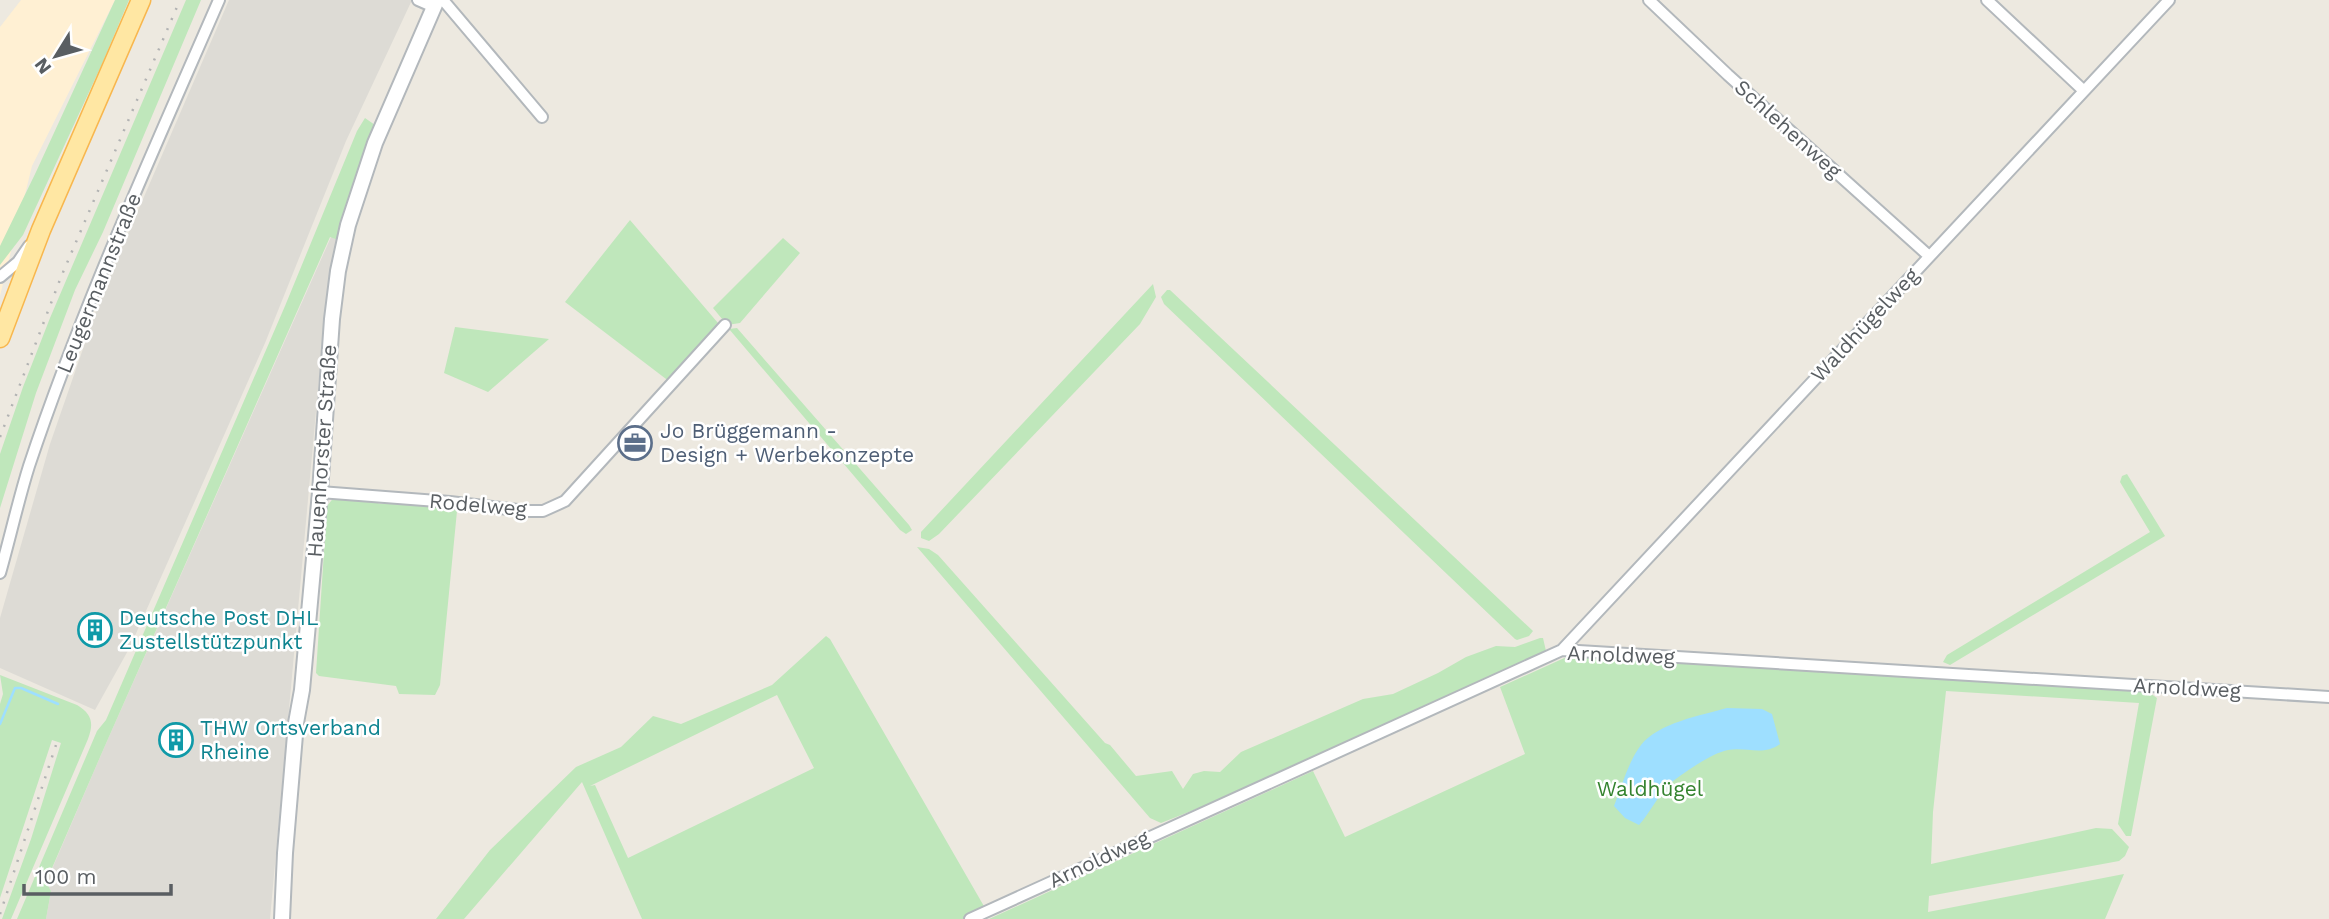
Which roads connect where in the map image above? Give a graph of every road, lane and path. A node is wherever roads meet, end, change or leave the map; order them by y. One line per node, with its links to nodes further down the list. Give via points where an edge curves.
1 (141, 0): 10 (main road)
2 (219, 0): 17 (street, Leugermannstraße, via 89,299 28,469)
3 (418, 0): 7 (street)
4 (1649, 0): 11 (street, Schlehenweg)
5 (1987, 0): 8 (street)
6 (2169, 0): 8 (street, Waldhügelweg)
7 (438, 2): 9 (street); 16 (street, Hauenhorster Straße, via 375,143 348,225 331,319)
8 (2083, 90): 11 (street, Waldhügelweg)
9 (542, 117)
10 (41, 230): 12 (street, via 18,262); 13 (main road)
11 (1929, 256): 18 (street, Waldhügelweg)
12 (0, 277)
13 (6, 303): 15 (main road)
14 (725, 325): 16 (street, Rodelweg, via 565,501 542,511)
15 (0, 338)
16 (320, 492): 20 (street, Hauenhorster Straße)
17 (0, 573)
18 (1562, 650): 19 (street, Arnoldweg); 21 (street, Arnoldweg)
19 (2329, 696)
20 (282, 919)
21 (970, 919)

